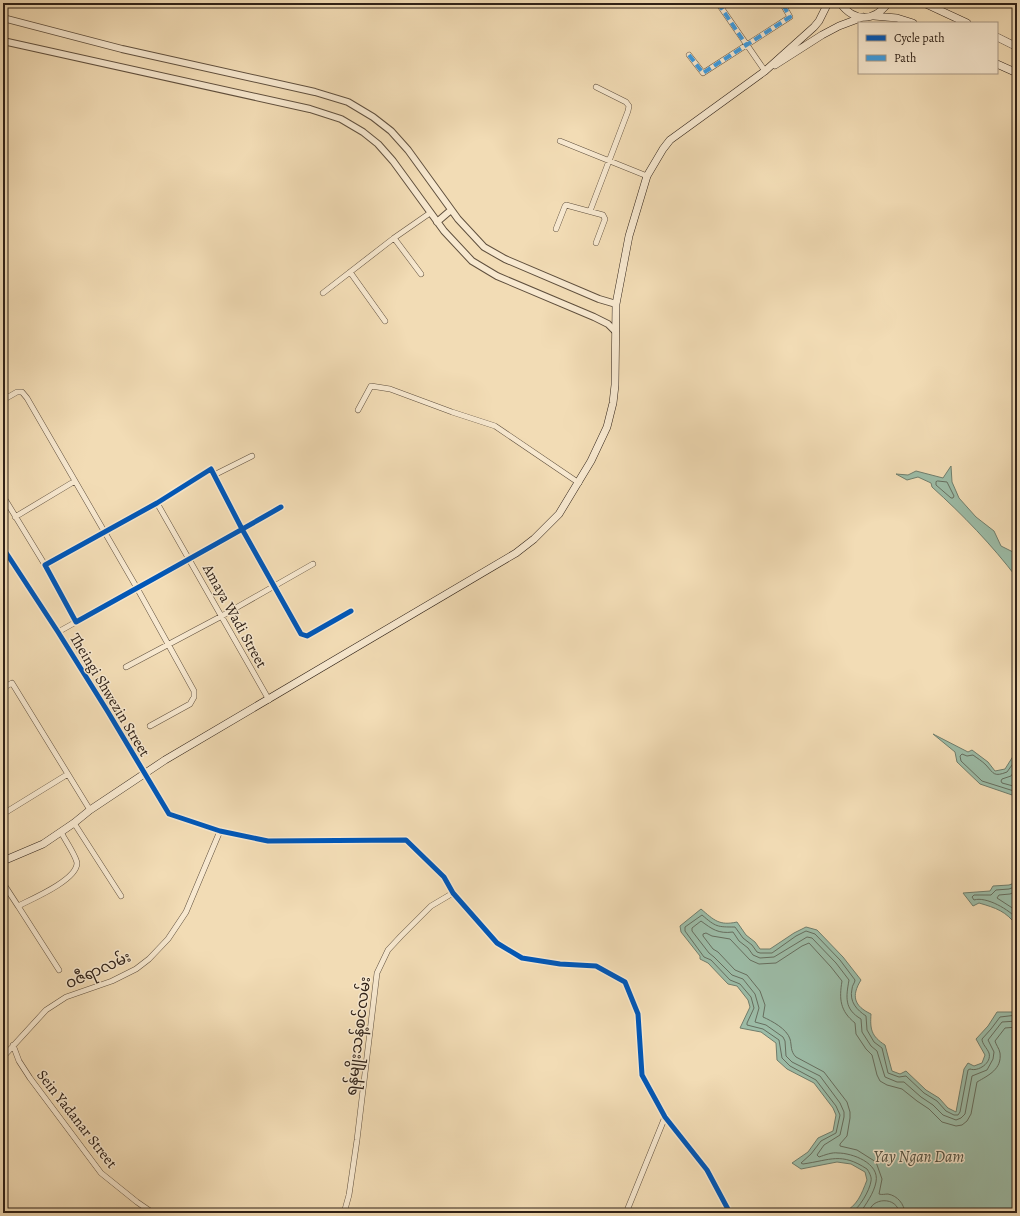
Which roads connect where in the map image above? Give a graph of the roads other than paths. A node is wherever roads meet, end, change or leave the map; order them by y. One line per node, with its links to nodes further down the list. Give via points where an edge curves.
1 (718, 3): 14 (street)
2 (782, 3): 14 (street, via 790,17)
3 (828, 3): 18 (main road, via 814,26)
4 (840, 3): 9 (main road, via 846,11)
5 (888, 3): 7 (main road)
6 (924, 3): 11 (main road)
7 (874, 16): 9 (main road); 10 (main road)
8 (3, 18): 24 (street, via 348,102 391,131 408,150)
9 (863, 18): 18 (main road, via 822,35)
10 (910, 22)
11 (965, 22)
12 (998, 37): 15 (main road)
13 (3, 41): 26 (street, via 310,109 341,119 378,144)
14 (747, 46): 16 (street, via 703,73); 18 (street)
15 (1017, 46)
16 (689, 55)
17 (998, 64): 19 (main road)
18 (767, 70): 23 (main road, via 670,140)
19 (1017, 73)
20 (596, 87): 22 (street, via 629,106)
21 (560, 141): 22 (street)
22 (609, 160): 23 (street); 25 (street)
23 (647, 176): 34 (main road, via 629,236)
24 (451, 210): 27 (street); 34 (street, via 484,246 505,259)
25 (590, 211): 28 (street, via 566,205); 30 (street, via 604,215 605,219)
26 (430, 213): 27 (street); 29 (street)
27 (437, 222): 36 (street, via 472,261 497,276 594,317)
28 (556, 229)
29 (394, 238): 31 (street); 32 (street)
30 (596, 243)
31 (350, 272): 33 (street); 35 (street)
32 (421, 274)
33 (323, 293)
34 (616, 304): 36 (main road)
35 (385, 321)
36 (615, 331): 42 (main road, via 613,403 606,427)
37 (3, 400): 41 (street, via 22,392)
38 (358, 410): 42 (street, via 371,386 390,389 495,426)
39 (252, 456): 40 (street)
40 (214, 476): 44 (street, via 211,469); 47 (street)
41 (75, 481): 46 (street); 48 (street)
42 (579, 483): 62 (main road, via 559,514 516,553)
43 (3, 496): 46 (street)
44 (157, 503): 48 (street); 50 (street, Amaya Wadi Street)
45 (281, 507): 47 (street)
46 (15, 517): 52 (street)
47 (242, 529): 50 (street); 53 (street)
48 (104, 531): 52 (street); 54 (street)
49 (3, 548): 58 (street, Theingi Shwezin Street)
50 (189, 559): 54 (street); 56 (street, Amaya Wadi Street)
51 (313, 564): 53 (street)
52 (45, 565): 57 (street)
53 (274, 587): 55 (street, via 304,636); 56 (street)
54 (137, 588): 57 (street); 59 (street)
55 (350, 612)
56 (220, 617): 59 (street); 62 (street, Amaya Wadi Street)
57 (76, 622): 58 (street)
58 (58, 632): 65 (street, Theingi Shwezin Street)
59 (169, 644): 60 (street); 63 (street, via 194,691 194,697 190,704)
60 (126, 667)
61 (3, 688): 64 (street, via 12,683)
62 (268, 700): 65 (main road)
63 (150, 726)
64 (68, 774): 66 (street); 67 (street)
65 (144, 774): 66 (main road); 69 (street, Theingi Shwezin Street, via 169,814)
66 (90, 810): 68 (main road)
67 (3, 814)
68 (74, 823): 70 (main road); 74 (street)
69 (220, 831): 73 (street, Theingi Shwezin Street, via 268,841 406,840 444,878); 77 (street, ဝဇီရာလမ်း, via 186,912 168,939 149,959 112,981 61,1000 46,1010)
70 (61, 832): 71 (main road, via 43,844); 75 (street, via 77,861 76,868 59,884)
71 (3, 861)
72 (3, 883): 75 (street)
73 (453, 893): 79 (street, Theingi Shwezin Street, via 497,943 522,958 596,966 625,982 638,1014 642,1075); 81 (street, ရန်မျိုးသန့်စင်လမ်း, via 431,906 400,936 388,950 377,973 350,1195)
74 (121, 896)
75 (18, 906): 76 (street)
76 (59, 970)
77 (13, 1045): 78 (street, ဝဇီရာလမ်း); 80 (street, Sein Yadanar Street, via 22,1067 101,1173)
78 (3, 1057)
79 (665, 1117): 82 (street); 83 (street, Theingi Shwezin Street, via 707,1170)
80 (153, 1213)
81 (344, 1213)
82 (626, 1213)
83 (730, 1213)

